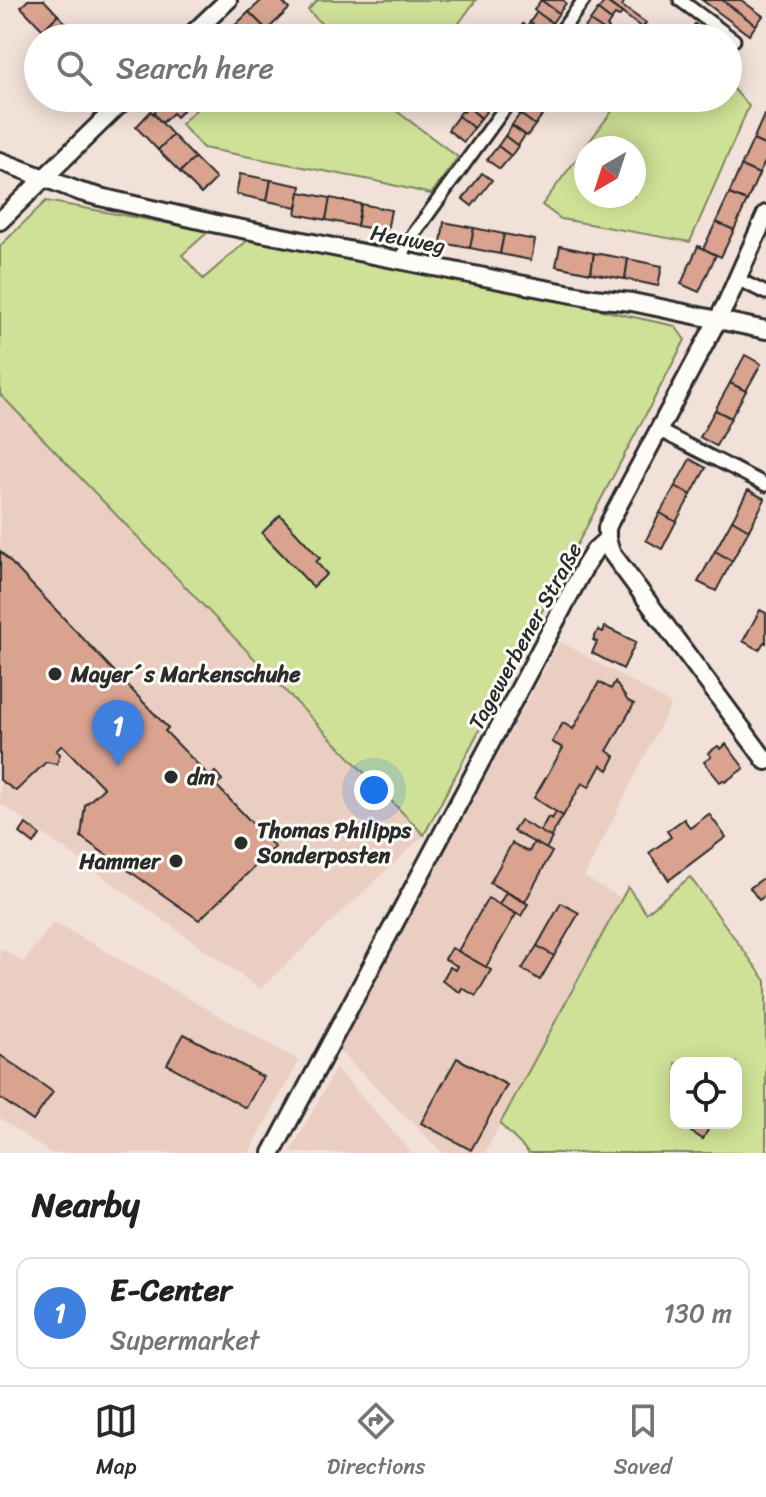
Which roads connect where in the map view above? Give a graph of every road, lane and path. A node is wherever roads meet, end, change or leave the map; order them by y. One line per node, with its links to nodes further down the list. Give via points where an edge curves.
1 (228, 0): 4 (street)
2 (584, 0): 5 (street)
3 (680, 0): 6 (street)
4 (203, 24)
5 (566, 24)
6 (712, 24)
7 (112, 112): 10 (street)
8 (502, 112): 13 (street, via 413,235)
9 (0, 161): 10 (street, Heuweg)
10 (44, 178): 12 (street); 13 (street, Heuweg, via 171,214)
11 (766, 214): 14 (street, Tagewerbener Straße)
12 (0, 221)
13 (402, 260): 16 (street, Heuweg)
14 (737, 279): 15 (street); 16 (street, Tagewerbener Straße)
15 (766, 293)
16 (717, 320): 17 (street, Heuweg); 18 (street, Tagewerbener Straße)
17 (766, 330)
18 (658, 430): 19 (street); 20 (street, Tagewerbener Straße, via 610,521)
19 (766, 485)
20 (607, 539): 21 (street, via 617,560); 22 (street, Tagewerbener Straße, via 585,566)
21 (766, 761)
22 (272, 1153)

